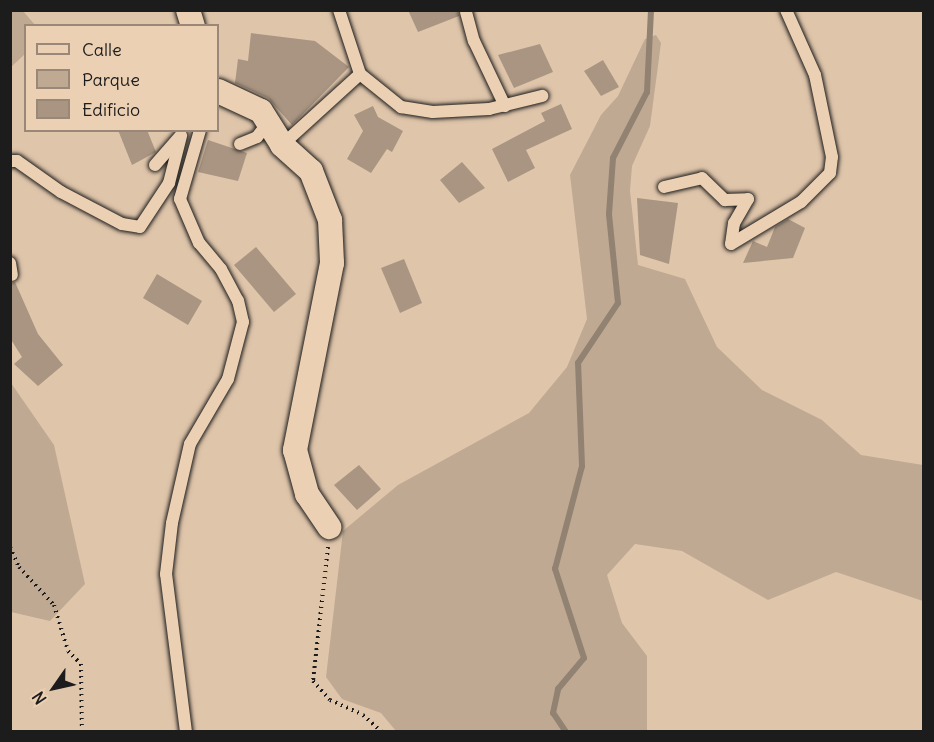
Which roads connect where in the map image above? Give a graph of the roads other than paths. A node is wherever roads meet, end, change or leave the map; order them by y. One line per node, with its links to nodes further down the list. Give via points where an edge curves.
1 (339, 10): 4 (lane)
2 (786, 10): 15 (lane, via 815,75 832,157 830,173 801,202 731,244 734,223 748,199 719,198 702,178)
3 (466, 12): 7 (lane, via 474,41)
4 (360, 74): 7 (lane, via 401,107 433,112); 12 (lane)
5 (219, 91): 8 (street, via 261,111)
6 (542, 96): 7 (lane)
7 (506, 106)
8 (268, 123): 11 (lane, via 257,137); 12 (street)
9 (199, 132): 17 (lane, via 180,199 199,243 238,301 243,322 228,379 190,444 172,523 166,574)
10 (182, 133): 13 (lane, via 169,183 140,227 122,224 61,192 18,161); 14 (lane)
11 (240, 144)
12 (282, 145): 16 (street, via 311,171 334,241 294,450 308,494)
13 (10, 161)
14 (155, 165)
15 (664, 187)
16 (329, 527)
17 (186, 732)

